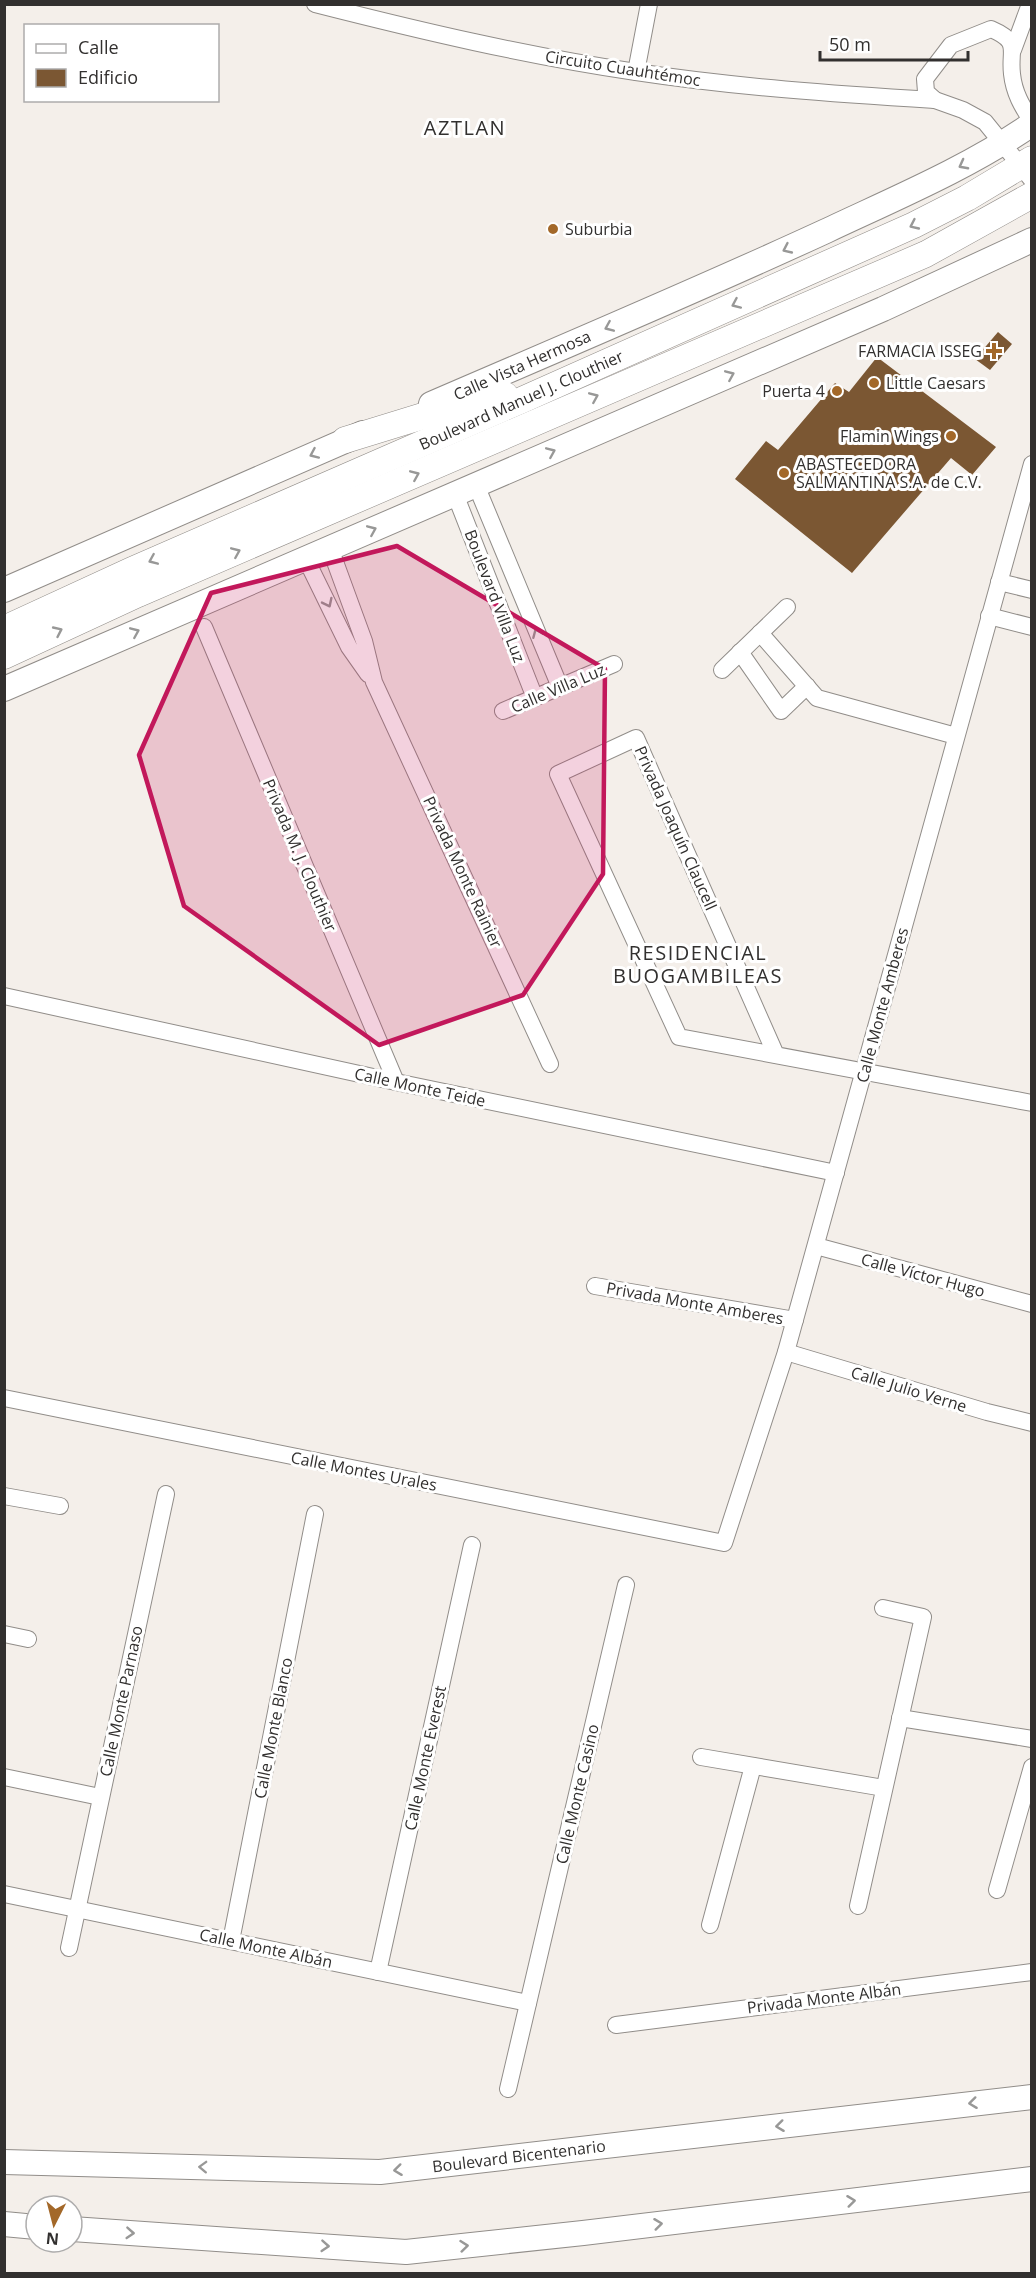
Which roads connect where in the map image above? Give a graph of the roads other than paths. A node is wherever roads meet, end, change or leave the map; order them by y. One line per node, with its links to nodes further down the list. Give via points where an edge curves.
1 (315, 4): 5 (street, Circuito Cuauhtémoc, via 446,38)
2 (649, 4): 5 (street)
3 (1030, 4): 4 (street)
4 (1013, 50): 6 (street, via 1006,35 991,28 951,45 925,79 926,92); 7 (street, via 1012,73 1018,100)
5 (636, 72): 6 (street, Circuito Cuauhtémoc, via 785,90)
6 (935, 100): 8 (street, Circuito Cuauhtémoc, via 985,122)
7 (1032, 123): 8 (street, Calle Vista Hermosa)
8 (1002, 144): 9 (street, Circuito Cuauhtémoc); 13 (street, Calle Vista Hermosa, one-way to 13, via 933,181 742,270)
9 (1028, 168): 12 (main road, Boulevard Manuel J. Clouthier, one-way to 12, via 914,225)
10 (1032, 195): 28 (main road, Boulevard Manuel J. Clouthier, one-way to 10, via 926,254)
11 (1032, 240): 15 (street, one-way to 11, via 883,309)
12 (555, 385): 13 (main road, via 462,404); 25 (main road, Boulevard Manuel J. Clouthier, one-way to 25)
13 (345, 440): 19 (street, Calle Vista Hermosa, one-way to 19)
14 (1032, 464): 18 (street, Calle Monte Amberes)
15 (466, 489): 16 (street, one-way to 15); 33 (street, Boulevard Villa Luz, one-way to 15); 35 (street, Boulevard Villa Luz)
16 (330, 548): 17 (street); 31 (street, Privada Monte Rainier, via 364,641)
17 (306, 559): 31 (street, Privada Monte Rainier, one-way to 31, via 349,647); 34 (street, one-way to 17)
18 (999, 582): 20 (street); 22 (street, Calle Monte Amberes)
19 (4, 590)
20 (1032, 591)
21 (787, 607): 26 (street)
22 (989, 616): 24 (street); 37 (street, Calle Monte Amberes)
23 (204, 627): 42 (street, Privada M. J. Clouthier)
24 (1032, 627)
25 (4, 629)
26 (760, 633): 27 (street); 32 (street)
27 (740, 652): 30 (street); 32 (street, via 781,711)
28 (4, 656)
29 (614, 664): 33 (street, Calle Villa Luz)
30 (722, 670)
31 (374, 682): 40 (street, Privada Monte Rainier)
32 (807, 686): 37 (street, via 817,698)
33 (560, 687): 35 (street, Calle Villa Luz)
34 (4, 689)
35 (535, 698): 36 (street, Calle Villa Luz)
36 (503, 711)
37 (956, 736): 41 (street, Calle Monte Amberes)
38 (4, 996): 42 (street, Calle Monte Teide)
39 (776, 1055): 39 (street, Privada Joaquín Claucell, via 679,1037 558,774 636,738); 41 (street, Privada Joaquín Claucell)
40 (550, 1064)
41 (864, 1071): 43 (street, Privada Joaquín Claucell); 44 (street, Calle Monte Amberes)
42 (396, 1082): 44 (street, Calle Monte Teide)
43 (1032, 1103)
44 (836, 1173): 45 (street, Calle Monte Amberes)
45 (816, 1246): 47 (street, Calle Víctor Hugo); 48 (street, Calle Monte Amberes)
46 (595, 1286): 48 (street, Privada Monte Amberes)
47 (1032, 1304)
48 (795, 1320): 49 (street, Calle Monte Amberes)
49 (786, 1352): 51 (street, Calle Julio Verne); 56 (street, Calle Monte Amberes)
50 (4, 1398): 56 (street, Calle Montes Urales)
51 (1032, 1424)
52 (166, 1494): 69 (street, Calle Monte Parnaso)
53 (4, 1496): 54 (street)
54 (60, 1506)
55 (315, 1514): 75 (street, Calle Monte Blanco)
56 (724, 1543)
57 (472, 1545): 77 (street, Calle Monte Everest)
58 (626, 1585): 79 (street, Calle Monte Casino)
59 (883, 1608): 62 (street, via 923,1617)
60 (4, 1634): 61 (street)
61 (28, 1639)
62 (900, 1718): 63 (street); 68 (street)
63 (1032, 1739)
64 (701, 1757): 65 (street)
65 (753, 1766): 68 (street); 74 (street)
66 (1032, 1767): 70 (street)
67 (4, 1777): 69 (street)
68 (884, 1788): 72 (street)
69 (100, 1797): 73 (street, Calle Monte Parnaso)
70 (997, 1890)
71 (4, 1894): 73 (street, Calle Monte Albán)
72 (858, 1906)
73 (77, 1909): 75 (street, Calle Monte Albán); 76 (street, Calle Monte Parnaso)
74 (710, 1925)
75 (231, 1941): 77 (street, Calle Monte Albán)
76 (69, 1948)
77 (378, 1972): 79 (street, Calle Monte Albán)
78 (1032, 1972): 80 (street, Privada Monte Albán)
79 (528, 2002): 81 (street, Calle Monte Casino)
80 (616, 2025)
81 (508, 2089)
82 (1032, 2097): 83 (street, Boulevard Bicentenario, one-way to 83, via 380,2172)
83 (4, 2162)
84 (1032, 2179): 87 (street, one-way to 84, via 406,2252)
85 (4, 2224): 86 (street)
86 (24, 2225)
87 (84, 2230)

